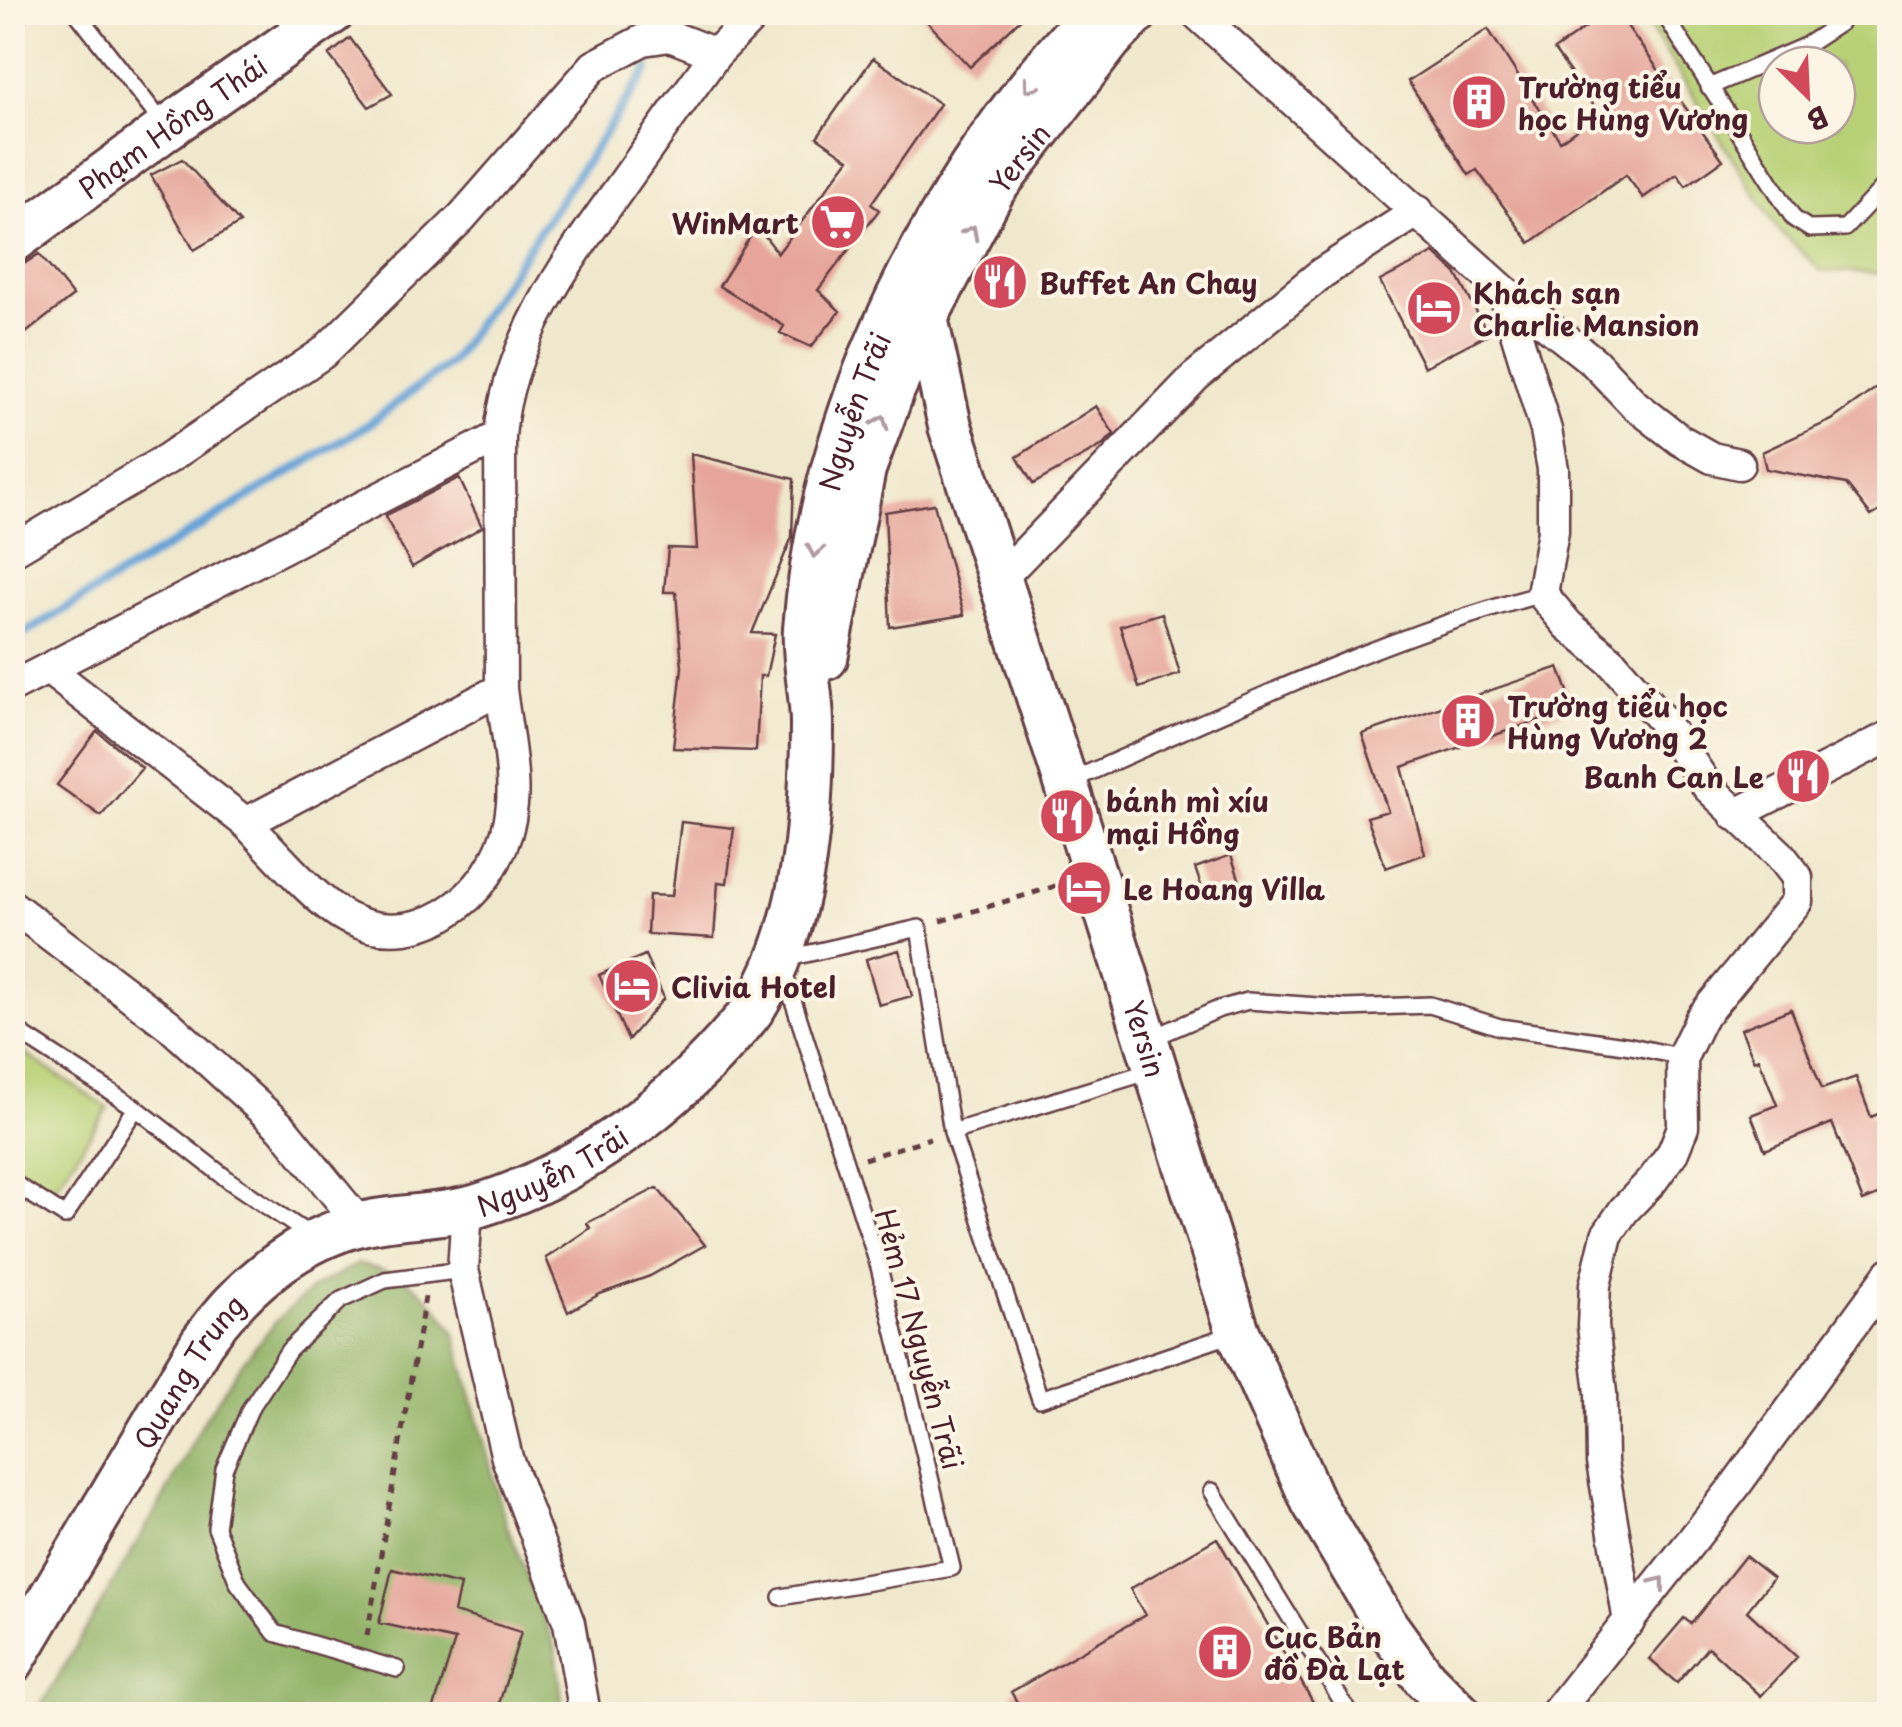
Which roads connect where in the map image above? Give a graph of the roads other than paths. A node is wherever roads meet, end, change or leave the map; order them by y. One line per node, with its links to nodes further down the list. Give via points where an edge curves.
1 (76, 12): 11 (lane)
2 (333, 12): 11 (main road, Phạm Hồng Thái)
3 (757, 12): 9 (street)
4 (1094, 12): 14 (main road, Yersin, one-way to 14, via 1050,59 958,186)
5 (1138, 12): 17 (main road, Yersin, one-way to 5, via 994,188)
6 (1195, 12): 13 (street)
7 (1664, 12): 10 (lane)
8 (1841, 12): 10 (lane, via 1840,22 1805,46)
9 (716, 54): 18 (street, via 562,273 525,338); 20 (street, via 670,36 643,40 594,66 462,217 322,352 167,459)
10 (1709, 86): 12 (lane, via 1794,219 1810,229 1845,228)
11 (166, 128): 15 (main road, Phạm Hồng Thái)
12 (1890, 180)
13 (1418, 211): 16 (street); 21 (street, via 1322,273 1194,376)
14 (934, 232): 17 (main road, Yersin); 26 (main road, Nguyễn Trãi, one-way to 26, via 847,416 829,476 804,636)
15 (12, 242)
16 (1503, 290): 19 (street, via 1680,440); 22 (street, via 1553,469 1553,531)
17 (926, 318): 21 (main road, Yersin, via 950,426); 26 (main road, Nguyễn Trãi, one-way to 17, via 864,469)
18 (500, 436): 23 (street); 25 (street)
19 (1739, 464)
20 (12, 552)
21 (999, 580): 28 (main road, Yersin)
22 (1542, 594): 28 (lane, via 1464,615 1328,668); 29 (street, via 1624,676)
23 (48, 669): 24 (street); 30 (street)
24 (12, 687)
25 (502, 689): 30 (street); 30 (street, via 512,803 500,856 474,892 433,922 386,931 344,917)
26 (812, 721): 32 (main road, Nguyễn Trãi, via 802,859)
27 (1890, 736): 29 (street)
28 (1066, 783): 34 (main road, Yersin)
29 (1735, 815): 35 (street, via 1798,878 1796,901 1701,1018)
30 (246, 823)
31 (12, 906): 40 (street, via 169,1025 282,1128)
32 (780, 960): 37 (lane, via 918,928); 39 (main road, Nguyễn Trãi, via 753,1010 694,1077 582,1160); 46 (lane, Hẻm 17 Nguyễn Trãi, via 879,1267 952,1568)
33 (12, 1028): 36 (lane)
34 (1150, 1055): 35 (lane, via 1220,1009 1248,1001 1430,1005 1500,1028); 37 (lane); 44 (main road, Yersin)
35 (1682, 1057): 47 (street, via 1683,1126 1662,1167 1607,1234 1595,1285 1602,1462)
36 (136, 1108): 38 (lane, via 66,1216); 41 (lane)
37 (952, 1132): 44 (lane, via 1040,1400)
38 (12, 1182)
39 (466, 1209): 40 (main road, Quang Trung); 42 (street, Nguyễn Trãi)
40 (360, 1224): 41 (main road, Quang Trung)
41 (318, 1241): 48 (main road, Quang Trung, via 240,1295 202,1342)
42 (463, 1270): 49 (lane, via 385,1280 341,1300 289,1350 250,1409 224,1469 216,1528 238,1583 275,1632); 50 (street, Nguyễn Trãi, via 507,1458 569,1623)
43 (1890, 1273): 47 (street, one-way to 43)
44 (1238, 1332): 52 (main road, Yersin, via 1313,1502 1386,1625)
45 (1212, 1491): 51 (lane)
46 (780, 1598)
47 (1630, 1622): 53 (street)
48 (12, 1662)
49 (397, 1670)
50 (585, 1714)
51 (1350, 1714)
52 (1460, 1714)
53 (1555, 1714)

